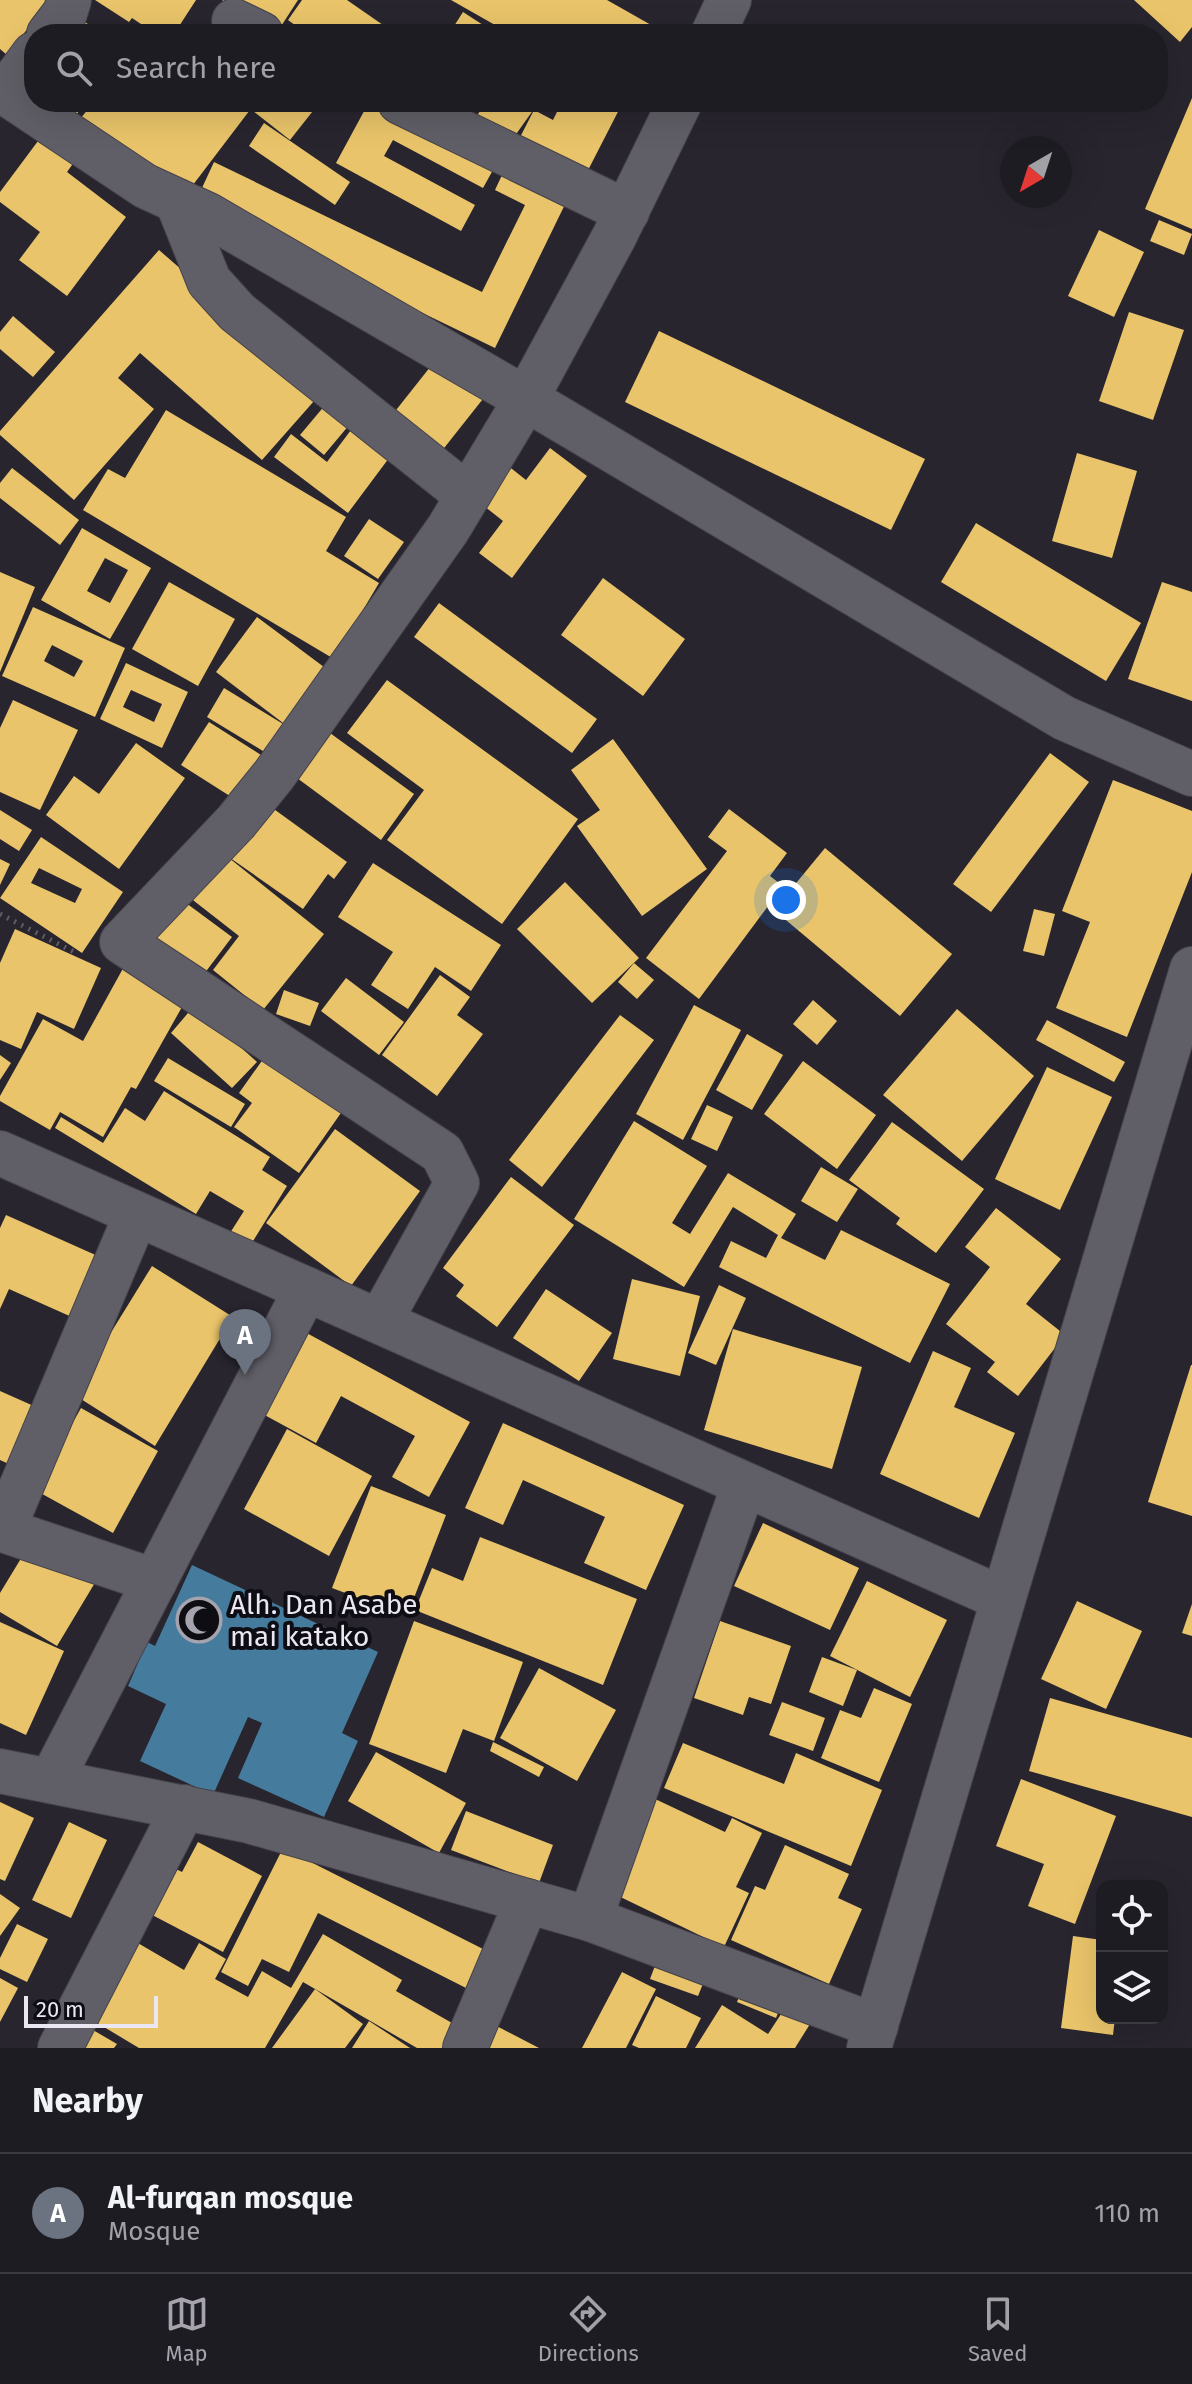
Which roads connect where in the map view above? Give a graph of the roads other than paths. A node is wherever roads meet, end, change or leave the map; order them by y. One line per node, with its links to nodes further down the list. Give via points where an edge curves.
1 (69, 0): 3 (street)
2 (729, 0): 4 (street)
3 (57, 24)
4 (718, 24)
5 (24, 66): 6 (street)
6 (2, 91): 7 (street)
7 (24, 106)
8 (34, 112): 11 (street, via 145,186)
9 (421, 112): 12 (street)
10 (675, 112): 12 (street)
11 (177, 201): 13 (street); 14 (street, via 209,281 237,312)
12 (627, 212): 13 (street)
13 (526, 399): 14 (street); 15 (street, via 1064,718)
14 (467, 495): 20 (street, via 274,775 122,942 442,1153 457,1183)
15 (1192, 774)
16 (1192, 969): 24 (street)
17 (0, 1153): 18 (street)
18 (136, 1215): 19 (street); 22 (street)
19 (306, 1289): 20 (street); 23 (street)
20 (380, 1321): 21 (street)
21 (744, 1485): 24 (street); 29 (street)
22 (2, 1529): 23 (street)
23 (155, 1581): 26 (street)
24 (1003, 1599): 30 (street)
25 (0, 1771): 26 (street)
26 (51, 1781): 27 (street)
27 (184, 1807): 28 (street); 31 (street)
28 (527, 1901): 29 (street); 32 (street)
29 (590, 1919): 30 (street)
30 (873, 2037)
31 (60, 2048)
32 (465, 2048)

